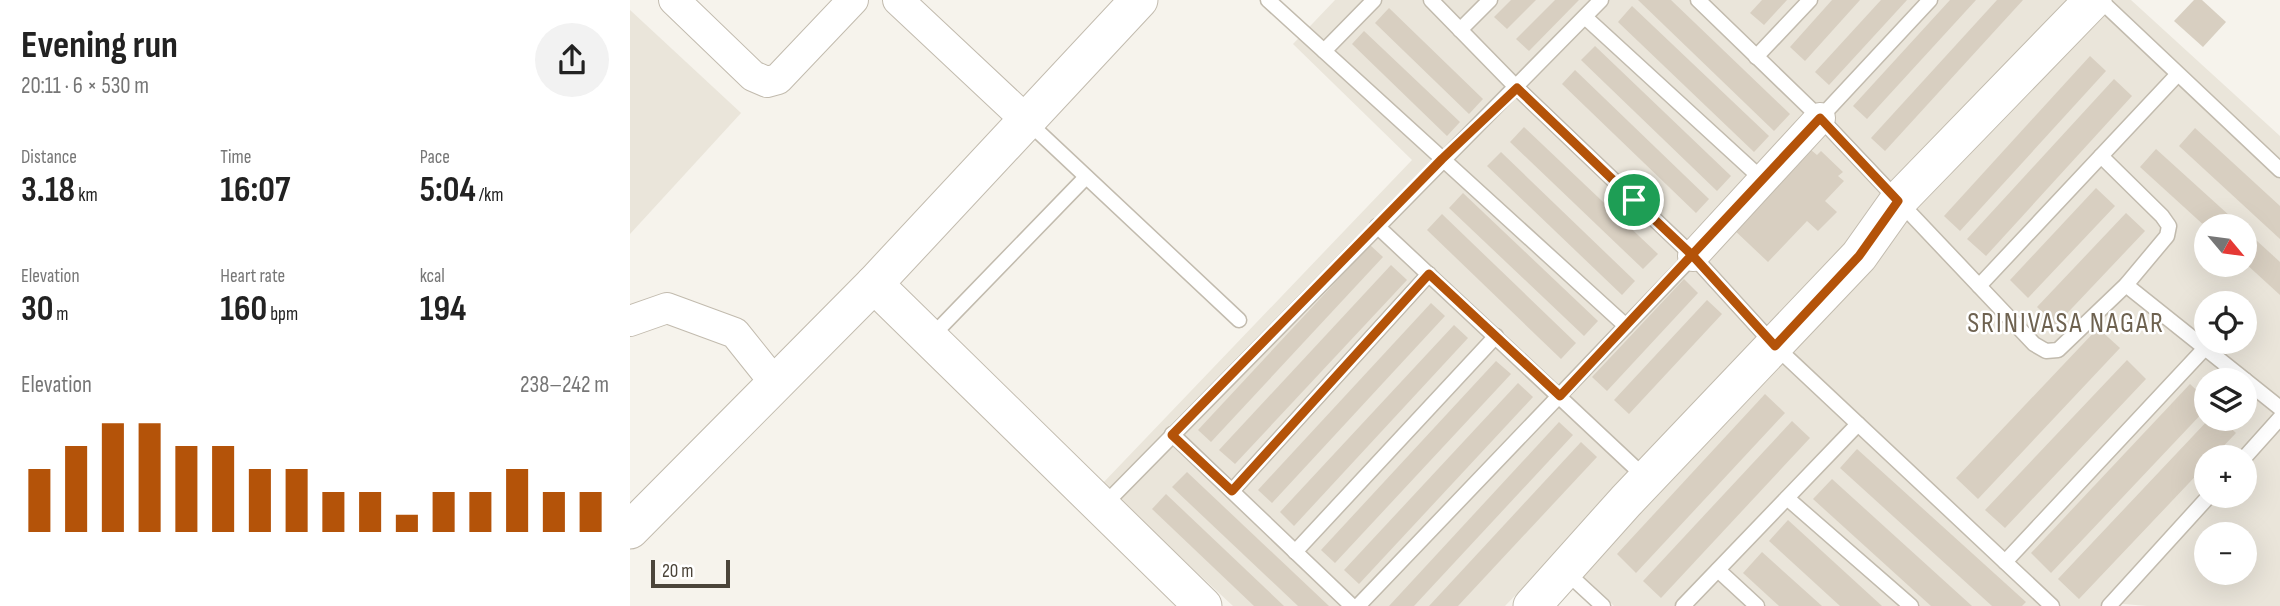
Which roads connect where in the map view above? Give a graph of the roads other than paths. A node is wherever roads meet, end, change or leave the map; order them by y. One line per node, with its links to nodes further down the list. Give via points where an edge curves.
1 (674, 0): 2 (street, via 754,76 767,82 778,79)
2 (853, 0)
3 (898, 0): 22 (street)
4 (1139, 0): 22 (street)
5 (1268, 0): 17 (lane)
6 (1374, 0): 17 (lane)
7 (1431, 0): 16 (lane)
8 (1490, 0): 16 (lane)
9 (1601, 0): 15 (lane)
10 (1698, 0): 18 (lane)
11 (1810, 0): 18 (lane)
12 (1930, 0): 21 (lane)
13 (2093, 0): 28 (street)
14 (2100, 0): 19 (lane)
15 (1585, 18): 20 (lane); 27 (lane)
16 (1460, 30): 20 (lane)
17 (1324, 51): 24 (lane)
18 (1756, 57): 21 (lane)
19 (2177, 75): 23 (lane); 25 (lane)
20 (1517, 88): 24 (lane); 30 (lane)
21 (1820, 118): 27 (street); 28 (lane)
22 (1027, 121): 26 (lane); 32 (street)
23 (2101, 156): 33 (lane, via 2169,226 2163,245); 34 (lane)
24 (1442, 159): 29 (lane); 37 (lane)
25 (2280, 170)
26 (1086, 177): 35 (lane); 39 (lane)
27 (1763, 180): 30 (street)
28 (1898, 201): 34 (lane); 41 (street, via 1859,256)
29 (1377, 226): 31 (lane); 51 (lane)
30 (1693, 256): 37 (lane); 41 (lane)
31 (1429, 274): 38 (lane); 54 (lane)
32 (874, 284): 39 (street); 45 (street)
33 (2126, 285): 34 (lane, via 2058,350 2046,351); 40 (lane)
34 (1979, 286)
35 (1239, 320)
36 (630, 321): 45 (street, via 667,308 734,333)
37 (1626, 326): 47 (lane)
38 (1496, 336): 47 (lane); 59 (lane)
39 (929, 339): 56 (street)
40 (2194, 339)
41 (1775, 346): 50 (lane); 53 (street)
42 (2199, 354): 60 (lane)
43 (2212, 354): 44 (lane)
44 (2230, 368)
45 (775, 383): 58 (street)
46 (2257, 390): 48 (lane)
47 (1560, 396): 53 (lane); 65 (lane)
48 (2280, 408)
49 (2280, 418): 52 (lane)
50 (1858, 424): 55 (lane); 60 (lane)
51 (1172, 435): 54 (lane); 56 (lane)
52 (2256, 445)
53 (1647, 479): 61 (street)
54 (1232, 491): 59 (lane)
55 (1787, 498): 62 (lane); 70 (lane)
56 (1101, 507): 63 (street)
57 (2198, 508): 72 (lane)
58 (630, 530)
59 (1296, 552): 64 (lane)
60 (2005, 562): 71 (lane)
61 (1565, 570): 66 (street); 67 (lane)
62 (1718, 570): 68 (lane); 69 (lane)
63 (1203, 606)
64 (1352, 606)
65 (1358, 606)
66 (1532, 606)
67 (1603, 606)
68 (1683, 606)
69 (1757, 606)
70 (1911, 606)
71 (2052, 606)
72 (2109, 606)

